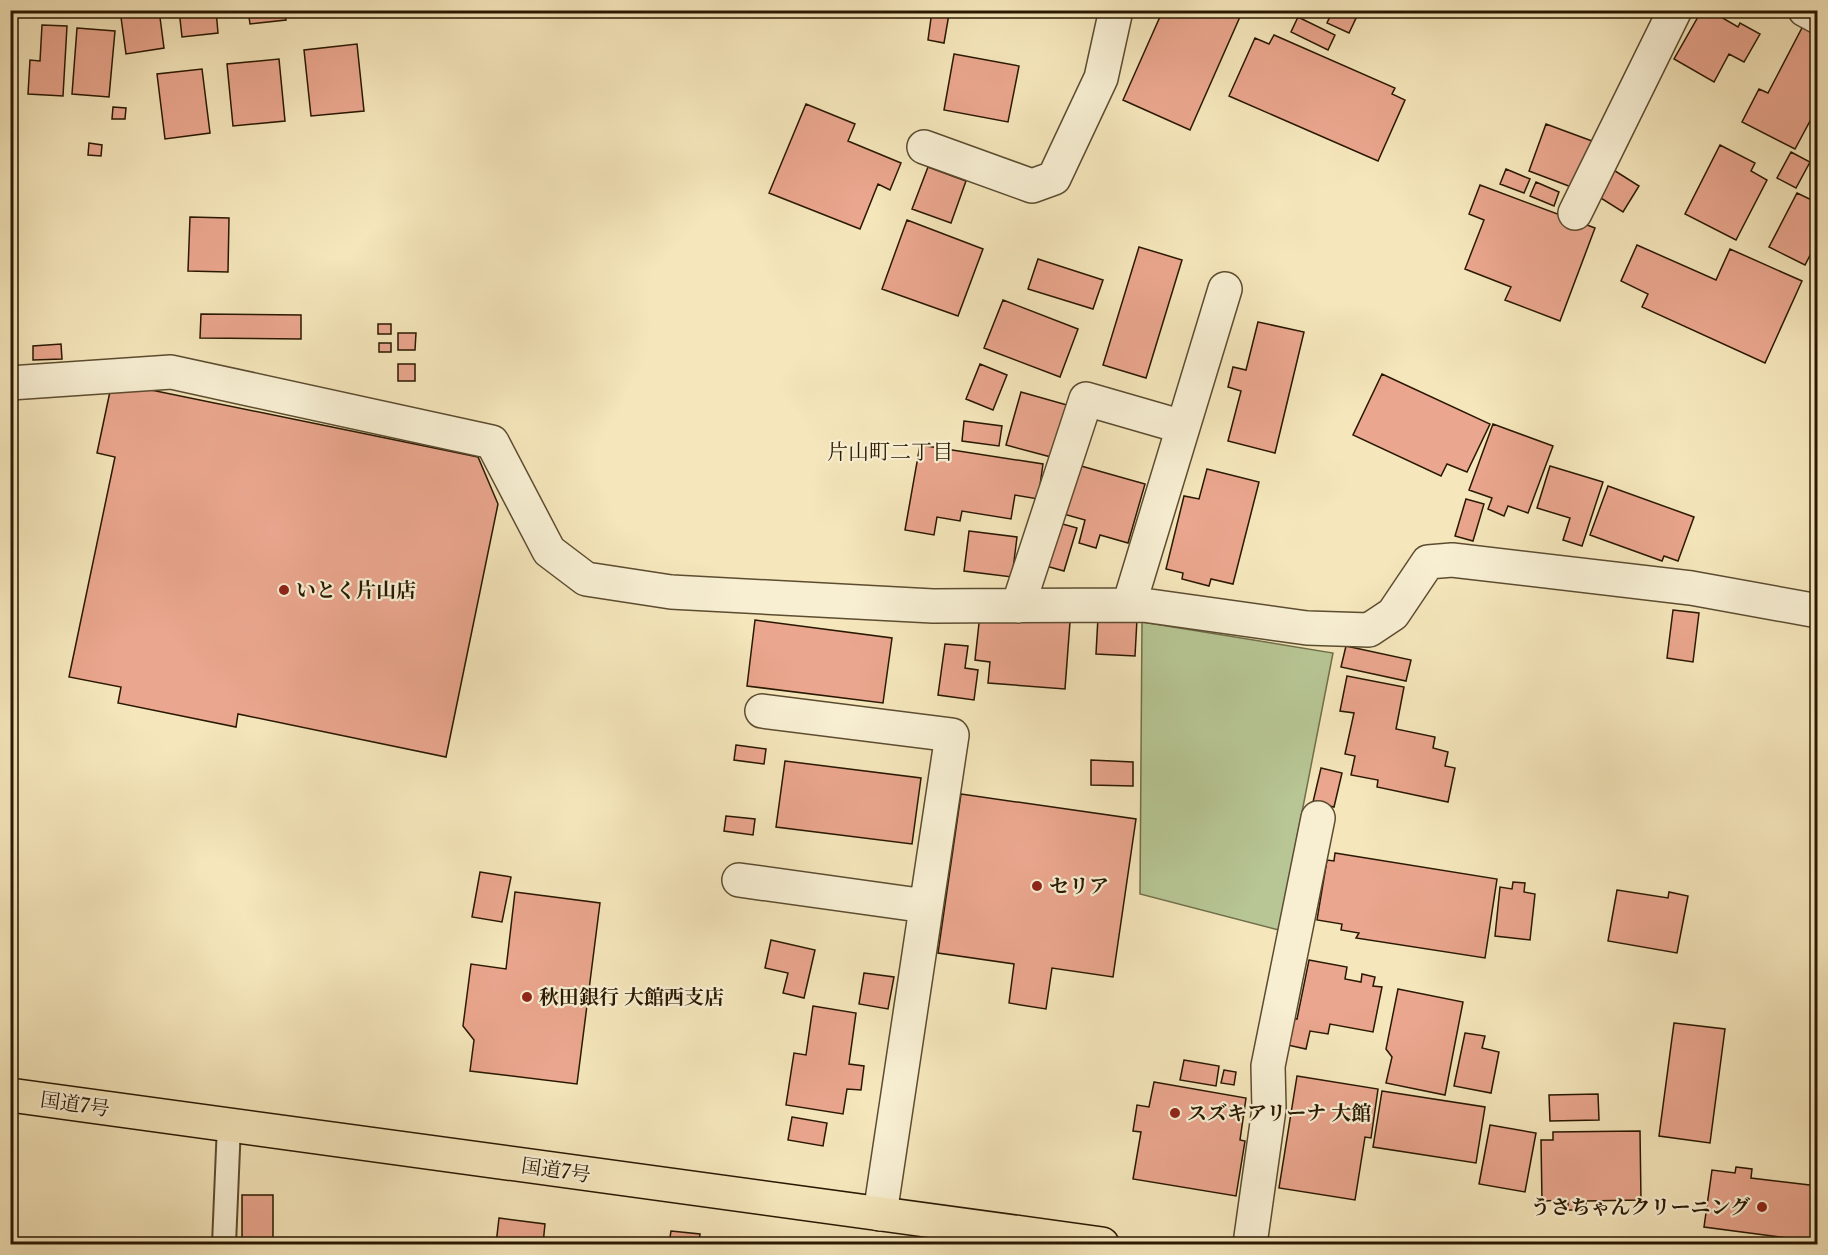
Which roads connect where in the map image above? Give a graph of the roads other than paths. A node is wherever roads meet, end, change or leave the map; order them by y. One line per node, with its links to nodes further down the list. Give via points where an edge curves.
1 (1116, 10): 5 (street, via 1101,78 1054,178 1032,186)
2 (1675, 10): 6 (street)
3 (1805, 10): 4 (street)
4 (1818, 16)
5 (924, 147)
6 (1575, 213)
7 (1225, 289): 9 (street)
8 (10, 382): 11 (street, via 171,372 492,442 549,551 586,579 683,593 933,606)
9 (1183, 427): 10 (street); 11 (street, via 1086,399)
10 (1129, 605): 11 (street); 12 (street, via 1307,628 1370,630 1393,614 1428,562 1452,560 1691,588)
11 (1018, 606)
12 (1818, 611)
13 (762, 711): 16 (street, via 952,735)
14 (1318, 818): 22 (street, via 1268,1066 1269,1109)
15 (739, 880): 16 (street)
16 (926, 906): 19 (street)
17 (10, 1095): 18 (highway, 国道7号)
18 (229, 1125): 19 (highway, 国道7号); 20 (lane)
19 (880, 1214): 21 (highway, 国道7号)
20 (224, 1245)
21 (1102, 1245)
22 (1250, 1245)

